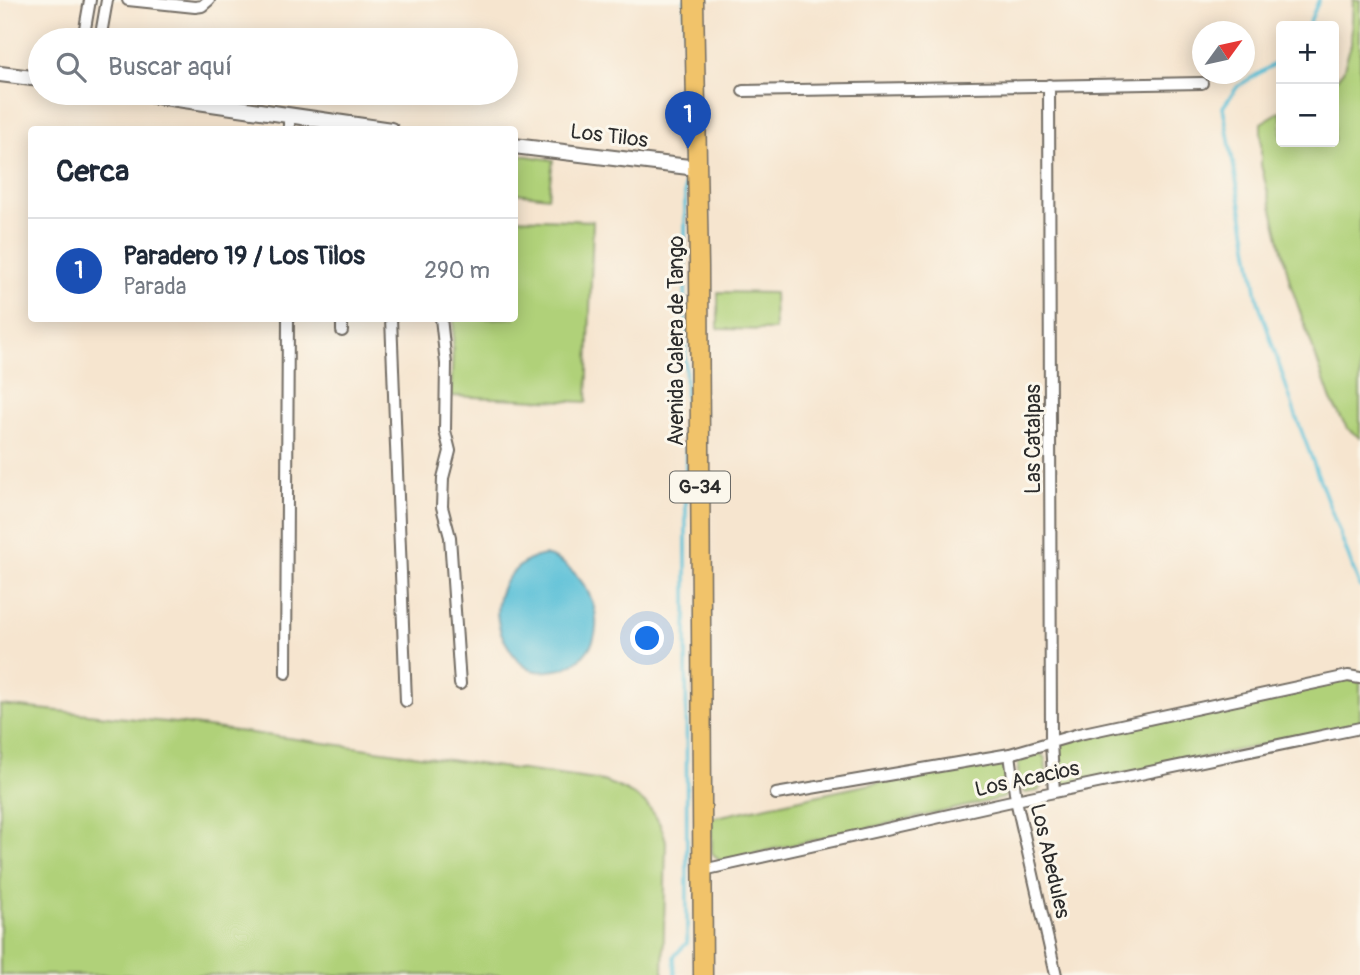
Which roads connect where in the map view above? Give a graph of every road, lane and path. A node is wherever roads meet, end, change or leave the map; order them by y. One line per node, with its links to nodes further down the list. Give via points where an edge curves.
1 (90, 0): 6 (street)
2 (107, 0): 7 (street)
3 (129, 0): 5 (street, via 195,7)
4 (694, 0): 18 (main road, Avenida Calera de Tango / G-34)
5 (207, 2)
6 (85, 28)
7 (102, 28)
8 (0, 74): 9 (street)
9 (28, 78)
10 (1192, 83): 11 (street)
11 (1049, 85): 12 (street); 29 (street, Las Catalpas)
12 (743, 91)
13 (223, 105): 14 (street)
14 (289, 114): 15 (street); 16 (street)
15 (289, 126)
16 (344, 126)
17 (518, 146): 18 (street, Los Tilos)
18 (688, 167): 34 (main road, Avenida Calera de Tango / G-34)
19 (288, 322): 24 (street)
20 (342, 322): 23 (street)
21 (391, 322): 27 (street)
22 (442, 322): 26 (street, via 445,431 450,452 442,507 450,537)
23 (342, 331)
24 (286, 673)
25 (1360, 678): 29 (street, Los Acacios, via 1343,677)
26 (460, 684)
27 (406, 701)
28 (1360, 728): 31 (street, Los Acacios)
29 (1051, 743): 30 (street, Los Acacios); 31 (street, Las Catalpas)
30 (1010, 754): 32 (street, Los Acacios); 33 (street, Los Abedules)
31 (1054, 792): 33 (street, Los Acacios)
32 (776, 794)
33 (1016, 800): 34 (street, Los Acacios); 36 (street, Los Abedules)
34 (702, 870): 35 (main road, Avenida Calera de Tango / G-34)
35 (703, 975)
36 (1056, 975)

